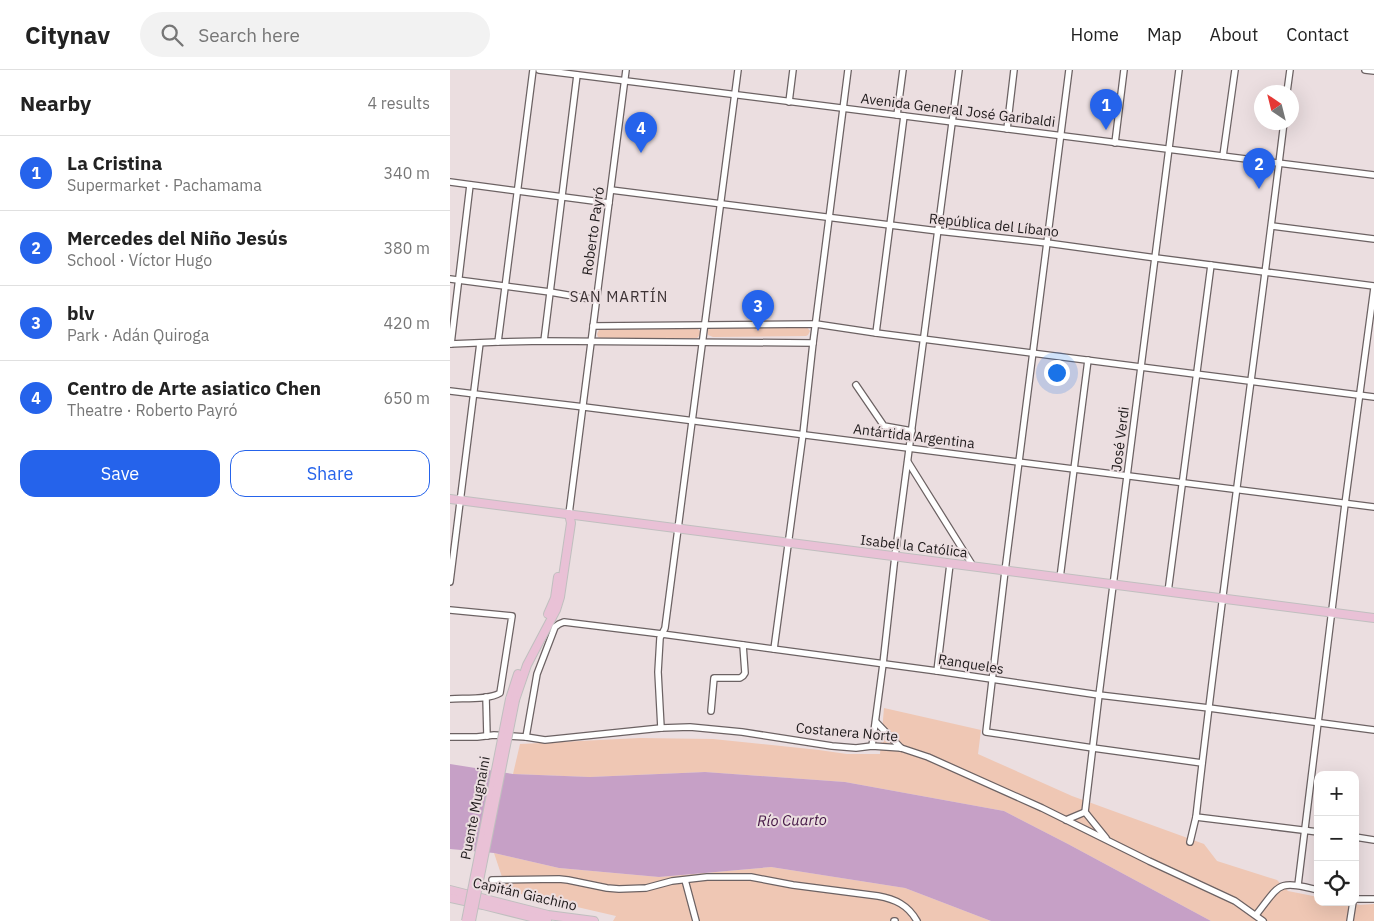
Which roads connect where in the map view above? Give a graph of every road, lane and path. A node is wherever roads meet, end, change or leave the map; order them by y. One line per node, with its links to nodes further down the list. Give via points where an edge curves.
1 (533, 70): 35 (street)
2 (539, 70): 17 (street, Avenida General José Garibaldi)
3 (626, 70): 18 (street, Roberto Payró)
4 (738, 70): 20 (street)
5 (793, 70): 21 (street)
6 (848, 70): 22 (street)
7 (902, 70): 23 (street)
8 (959, 70): 24 (street)
9 (1014, 70): 25 (street)
10 (1069, 70): 27 (street)
11 (1124, 70): 28 (street)
12 (1180, 70): 29 (street, José Verdi)
13 (1235, 70): 30 (street)
14 (1290, 70): 19 (street)
15 (1365, 70): 16 (street)
16 (1374, 71)
17 (577, 75): 18 (street, Avenida General José Garibaldi); 37 (street)
18 (625, 81): 20 (street, Avenida General José Garibaldi); 36 (street, Roberto Payró)
19 (1288, 85)
20 (734, 95): 21 (street, Avenida General José Garibaldi); 39 (street)
21 (789, 102): 22 (street, Avenida General José Garibaldi)
22 (843, 108): 23 (street, Avenida General José Garibaldi); 40 (street)
23 (900, 116): 24 (street, Avenida General José Garibaldi); 41 (street)
24 (952, 122): 25 (street, Avenida General José Garibaldi); 43 (street)
25 (1007, 129): 27 (street, Avenida General José Garibaldi)
26 (1283, 130): 31 (street)
27 (1060, 136): 28 (street, Avenida General José Garibaldi); 45 (street)
28 (1115, 143): 29 (street, Avenida General José Garibaldi)
29 (1170, 150): 30 (street, Avenida General José Garibaldi); 46 (street, José Verdi)
30 (1224, 156): 31 (street, Avenida General José Garibaldi)
31 (1279, 163): 32 (street, Avenida General José Garibaldi); 42 (street)
32 (1374, 175)
33 (450, 182): 34 (street)
34 (470, 185): 35 (street); 50 (street)
35 (517, 190): 37 (street); 51 (street)
36 (611, 190): 38 (street, Roberto Payró); 39 (street, República del Líbano)
37 (562, 197): 38 (street); 53 (street)
38 (609, 203): 54 (street, Roberto Payró)
39 (720, 204): 40 (street, República del Líbano); 56 (street)
40 (829, 218): 41 (street, República del Líbano); 55 (street)
41 (890, 226): 43 (street, República del Líbano); 58 (street)
42 (1272, 226): 44 (street); 48 (street)
43 (938, 232): 45 (street, República del Líbano); 59 (street)
44 (1374, 239)
45 (1047, 242): 46 (street, República del Líbano); 67 (street)
46 (1156, 258): 47 (street, República del Líbano); 69 (street, José Verdi)
47 (1211, 265): 48 (street, República del Líbano); 70 (street)
48 (1265, 272): 52 (street, República del Líbano); 71 (street)
49 (450, 279): 50 (street)
50 (459, 280): 51 (street); 66 (street)
51 (505, 287): 53 (street); 63 (street)
52 (1374, 287): 75 (street)
53 (550, 292): 54 (street); 60 (street)
54 (596, 300): 57 (street, Roberto Payró)
55 (816, 324): 56 (street); 58 (street); 65 (street)
56 (705, 325): 57 (street); 64 (street)
57 (593, 326): 61 (street, Roberto Payró)
58 (876, 334): 59 (street)
59 (924, 339): 67 (street); 79 (street)
60 (544, 341): 61 (street); 63 (street)
61 (591, 341): 64 (street); 77 (street, Roberto Payró)
62 (480, 342): 63 (street); 66 (street); 74 (street)
63 (498, 342)
64 (702, 343): 65 (street); 78 (street)
65 (812, 343): 80 (street)
66 (450, 344)
67 (1032, 353): 68 (street); 83 (street)
68 (1088, 360): 69 (street); 84 (street)
69 (1142, 366): 70 (street); 85 (street, José Verdi)
70 (1196, 375): 71 (street); 86 (street)
71 (1251, 381): 75 (street); 87 (street)
72 (856, 385): 79 (street, via 884,426)
73 (450, 391): 74 (street, Antártida Argentina)
74 (474, 394): 77 (street, Antártida Argentina); 89 (street)
75 (1360, 395): 76 (street); 90 (street)
76 (1374, 397)
77 (584, 407): 78 (street, Antártida Argentina); 92 (street, Roberto Payró)
78 (692, 420): 80 (street, Antártida Argentina); 93 (street)
79 (912, 431): 81 (street)
80 (803, 434): 81 (street, Antártida Argentina); 94 (street)
81 (909, 448): 82 (street); 83 (street, Antártida Argentina)
82 (908, 462): 95 (street); 97 (street)
83 (1019, 462): 84 (street, Antártida Argentina); 98 (street)
84 (1074, 469): 85 (street, Antártida Argentina); 99 (street)
85 (1128, 476): 86 (street, Antártida Argentina); 101 (street, José Verdi)
86 (1182, 482): 87 (street, Antártida Argentina); 102 (street)
87 (1236, 489): 90 (street, Antártida Argentina); 103 (street)
88 (450, 499): 89 (main road, Isabel la Católica)
89 (460, 500): 92 (main road, Isabel la Católica); 100 (street)
90 (1345, 504): 91 (street, Antártida Argentina); 105 (street)
91 (1374, 507)
92 (570, 514): 93 (main road, Isabel la Católica); 116 (main road, Roberto Payró, via 551,608 527,652)
93 (678, 528): 94 (main road, Isabel la Católica); 107 (street)
94 (788, 543): 95 (main road, Isabel la Católica); 109 (street)
95 (895, 556): 96 (main road, Isabel la Católica); 110 (street)
96 (950, 564): 97 (main road, Isabel la Católica); 111 (street)
97 (973, 566): 98 (main road, Isabel la Católica)
98 (1005, 571): 99 (main road, Isabel la Católica); 112 (street)
99 (1060, 578): 101 (main road, Isabel la Católica)
100 (450, 582)
101 (1114, 585): 102 (main road, Isabel la Católica); 113 (street, José Verdi)
102 (1168, 592): 103 (main road, Isabel la Católica)
103 (1223, 599): 105 (main road, Isabel la Católica); 117 (street)
104 (450, 610): 114 (street, via 512,616 502,689 496,695)
105 (1332, 613): 106 (main road, Isabel la Católica); 120 (street)
106 (1374, 618)
107 (662, 634): 108 (street, Ranqueles); 121 (street, via 658,672); 125 (street, Ranqueles, via 564,622 555,627 537,674)
108 (743, 645): 109 (street, Ranqueles); 118 (street, via 746,673 740,678 714,678)
109 (774, 649): 110 (street, Ranqueles)
110 (884, 664): 111 (street, Ranqueles); 119 (street)
111 (937, 671): 112 (street, Ranqueles)
112 (992, 680): 113 (street, Ranqueles); 128 (street, via 986,732)
113 (1099, 695): 117 (street, Ranqueles); 128 (street, José Verdi)
114 (486, 697): 115 (street); 123 (street)
115 (450, 699)
116 (512, 699): 149 (main road, Puente Mugnaini, bridge); 150 (main road, Puente Mugnaini, bridge)
117 (1209, 708): 120 (street, Ranqueles); 129 (street)
118 (711, 711)
119 (876, 722): 126 (street); 127 (street)
120 (1318, 722): 122 (street, Ranqueles); 133 (street)
121 (661, 728): 125 (street, Costanera Norte, via 545,740); 126 (street, Costanera Norte, via 690,727 832,746)
122 (1374, 730)
123 (487, 736): 124 (street, Costanera Norte); 125 (street, Costanera Norte)
124 (450, 737)
125 (526, 737)
126 (872, 746): 127 (street, Costanera Norte)
127 (901, 748): 132 (street, Costanera Norte, via 928,757)
128 (1093, 748): 129 (street); 130 (street, José Verdi)
129 (1202, 763): 131 (street)
130 (1085, 812): 132 (street); 136 (street)
131 (1196, 817): 133 (street); 138 (street)
132 (1066, 820): 136 (street, Costanera Norte)
133 (1304, 830): 134 (street); 141 (street)
134 (1314, 831)
135 (1359, 838): 137 (street)
136 (1107, 840): 148 (street, Costanera Norte, via 1235,901)
137 (1374, 840)
138 (1190, 842)
139 (492, 880): 140 (street, via 568,880 619,889 646,888)
140 (686, 880): 153 (street); 154 (street, via 751,877 892,898 910,911)
141 (1298, 885): 142 (street); 148 (street, via 1278,887)
142 (1314, 889)
143 (450, 890): 152 (main road, Capitán Giachino, via 548,915)
144 (452, 899): 151 (main road, Capitán Giachino)
145 (1374, 899): 146 (street)
146 (1359, 900)
147 (1353, 906): 156 (street)
148 (1256, 915): 155 (street, Costanera Norte)
149 (466, 921)
150 (471, 921)
151 (547, 921)
152 (594, 921)
153 (696, 921)
154 (917, 921)
155 (1263, 921)
156 (1350, 921)

